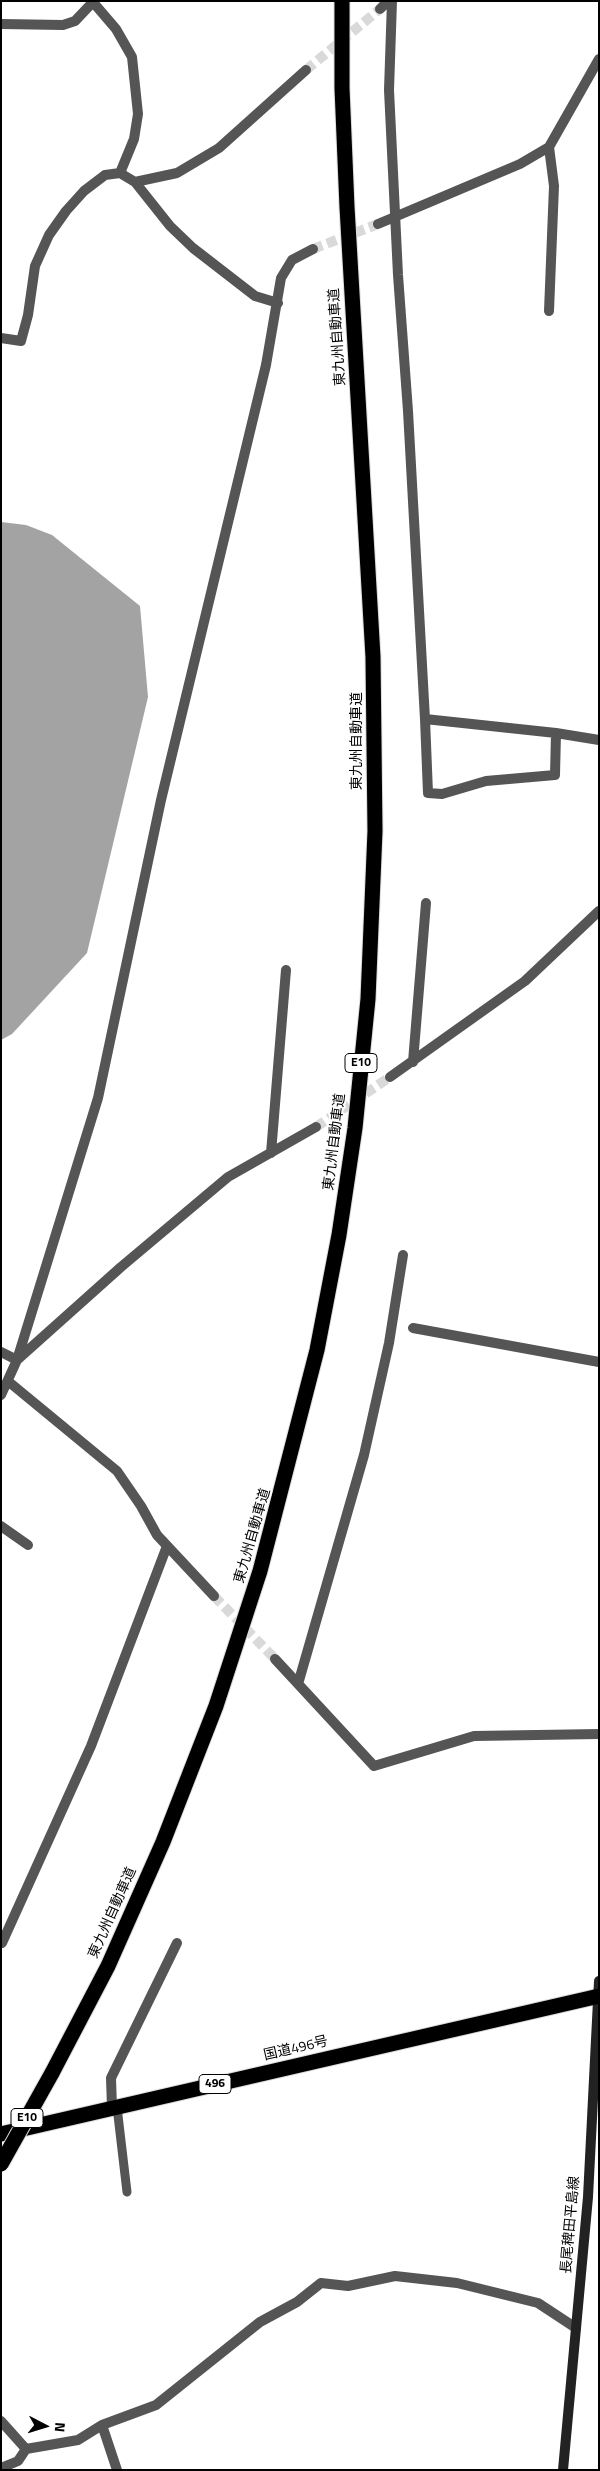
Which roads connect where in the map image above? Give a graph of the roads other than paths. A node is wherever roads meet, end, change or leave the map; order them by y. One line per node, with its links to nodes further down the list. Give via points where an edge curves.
1 (342, 1): 47 (highway, 東九州自動車道 / E10, bridge, via 347,206 374,676 375,831 368,999 355,1128 339,1234 318,1350 260,1571 216,1706 163,1842 108,1966)
2 (390, 1): 4 (street); 11 (street, via 389,90)
3 (92, 2): 5 (street, via 75,21 63,25); 9 (street, via 116,30 132,57 138,114 134,138)
4 (380, 9)
5 (1, 24)
6 (599, 59): 8 (street)
7 (306, 70): 10 (street, via 219,148 177,173)
8 (549, 147): 11 (street, via 520,164); 15 (street, via 554,186)
9 (120, 173): 10 (street); 16 (street, via 105,175 66,211 49,236 35,266 21,341)
10 (135, 182): 14 (street, via 193,248 255,296)
11 (395, 217): 12 (street); 17 (street)
12 (378, 224)
13 (313, 249): 14 (street, via 292,260 281,278)
14 (278, 303): 30 (street, via 266,365 161,800 98,1098)
15 (549, 311)
16 (1, 338)
17 (425, 719): 18 (street); 18 (street, via 428,792 442,794 486,781 555,775)
18 (556, 733): 19 (street)
19 (599, 740)
20 (426, 903): 23 (street)
21 (599, 911): 23 (street, via 525,981)
22 (286, 970): 26 (street)
23 (413, 1062): 24 (street)
24 (390, 1077)
25 (316, 1127): 26 (street)
26 (271, 1153): 30 (street, via 228,1177)
27 (403, 1255): 39 (street, via 389,1343 364,1455)
28 (413, 1328): 31 (street)
29 (1, 1352): 30 (street)
30 (17, 1360): 32 (street)
31 (599, 1362)
32 (9, 1382): 33 (street); 36 (street, via 117,1471)
33 (1, 1395)
34 (1, 1526): 35 (street)
35 (28, 1545)
36 (167, 1546): 37 (street); 41 (street, via 91,1746)
37 (214, 1596)
38 (275, 1659): 39 (street)
39 (298, 1684): 40 (street, via 374,1766 474,1736)
40 (599, 1734)
41 (2, 1943)
42 (177, 1943): 45 (street, via 112,2078)
43 (599, 1981): 44 (main road, 長尾稗田平島線)
44 (598, 1996): 45 (highway, 国道496号 / 496); 49 (main road, 長尾稗田平島線, via 588,2188)
45 (115, 2108): 46 (highway, 国道496号 / 496); 48 (lane)
46 (1, 2134)
47 (1, 2164)
48 (127, 2192)
49 (576, 2328): 51 (street, via 538,2303 457,2283 395,2276 348,2286 321,2283 297,2302 260,2322 156,2405); 55 (main road, 長尾稗田平島線)
50 (1, 2421): 52 (street)
51 (102, 2425): 52 (street, via 78,2440); 54 (street)
52 (26, 2449): 53 (street, via 18,2461)
53 (1, 2468)
54 (117, 2470)
55 (563, 2470)

